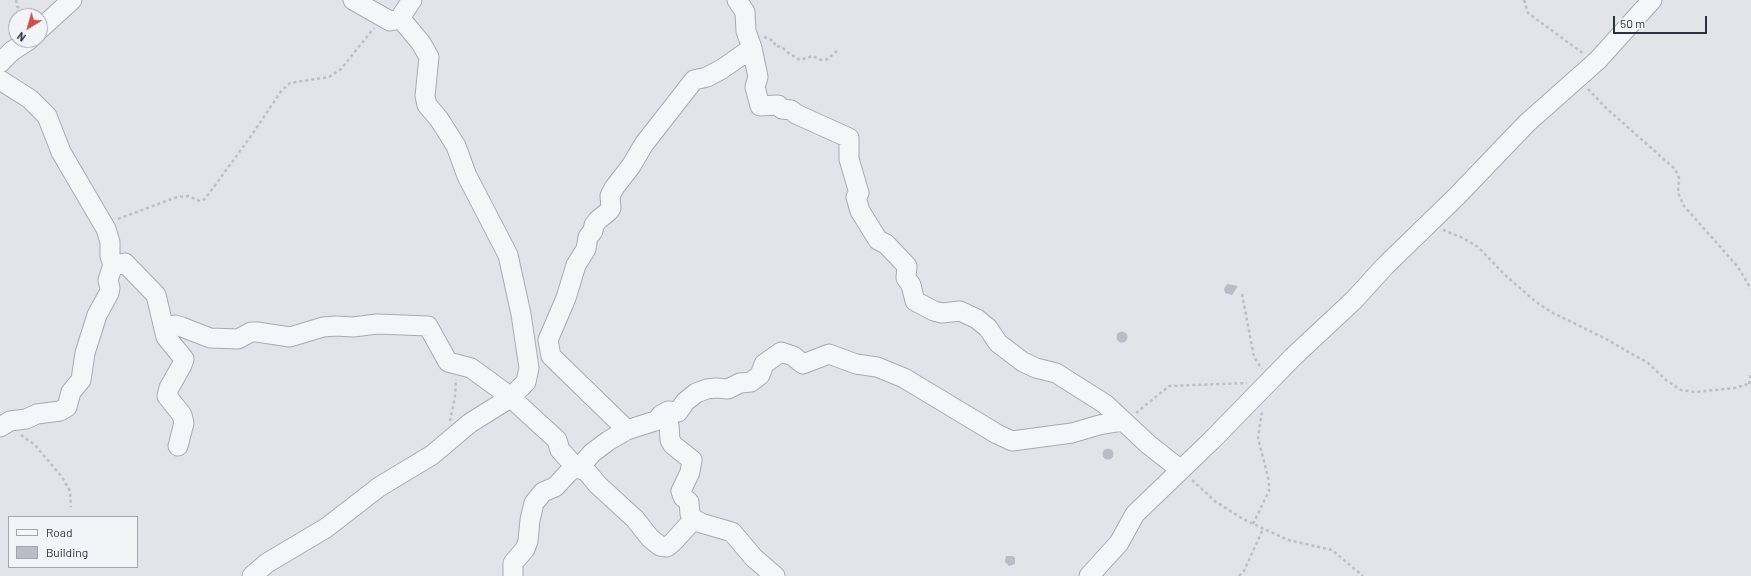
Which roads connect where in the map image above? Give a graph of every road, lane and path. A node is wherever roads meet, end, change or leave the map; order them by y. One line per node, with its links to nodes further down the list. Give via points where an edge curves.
1 (72, 0): 8 (street)
2 (353, 0): 7 (street)
3 (412, 0): 7 (street, via 402,15)
4 (737, 0): 9 (street, via 745,12)
5 (1524, 0): 12 (path, via 1528,12)
6 (1652, 0): 12 (street)
7 (392, 18): 17 (path, via 341,69 329,77 290,83 282,90 205,199 200,201 188,196 177,196); 26 (street, via 421,43 428,57 425,96 427,105 453,140 467,176 508,255 522,314 528,368 526,382)
8 (48, 22)
9 (750, 41): 11 (path, via 765,37 800,60 813,56 821,60 828,59); 30 (street, via 758,77 754,87 760,106 778,105 849,138 849,159 859,194 856,197 860,211 878,240 886,244 907,266 906,278 911,285 915,301 942,313 966,312 988,328 998,343 1023,362 1056,373 1099,400); 32 (street, via 722,69 694,80 644,144 614,188 610,196 611,208 594,225 588,237 586,249 576,265 566,298 548,340 551,356)
10 (17, 48): 13 (street)
11 (838, 50)
12 (1595, 62): 14 (street)
13 (0, 63)
14 (1581, 75): 16 (street, via 1527,123); 19 (path, via 1595,97 1675,169 1679,178 1678,193 1684,206 1738,267)
15 (0, 80): 17 (street, via 30,99 47,116 61,152)
16 (1431, 221): 24 (street); 25 (path, via 1441,229 1478,247 1536,302 1648,363 1681,390 1695,392)
17 (103, 225): 18 (street, via 110,242 110,256)
18 (114, 265): 21 (street, via 125,263 156,294); 28 (street, via 108,280 110,293 97,315 81,380 71,392 67,407)
19 (1751, 288)
20 (1242, 294): 24 (path, via 1255,361)
21 (164, 327): 22 (street, via 182,326 210,338 238,338 251,332 290,337 323,327 336,326 426,326 433,332); 34 (street, via 166,337 184,359 168,388 167,396 182,415 184,423)
22 (448, 362): 26 (street, via 471,368); 33 (path, via 456,378 450,418)
23 (1751, 374): 25 (path)
24 (1271, 380): 30 (path, via 1169,386); 36 (street)
25 (1750, 384)
26 (510, 398): 33 (street, via 470,423); 35 (street, via 557,440 560,450)
27 (1263, 406): 39 (path, via 1258,438 1269,481 1269,491)
28 (18, 421): 31 (street, via 7,422); 37 (path, via 19,433 43,454 70,491)
29 (656, 421): 30 (street, via 668,411 678,412 696,393 706,389 728,389 740,383 751,382 760,375 764,364 781,352 793,356 803,364 829,354 856,364 877,367 904,378 1012,441 1072,433); 32 (street); 38 (street, via 666,420 673,445 692,460 690,472 681,491 689,502 690,514)
30 (1122, 421): 36 (street)
31 (0, 427)
32 (627, 430): 35 (street, via 598,449)
33 (452, 440): 41 (street, via 379,487 326,528 267,563)
34 (178, 446)
35 (578, 468): 38 (street, via 587,472 660,546 667,547); 42 (street, via 571,470 555,487 544,492 534,503 528,541 525,549 513,563)
36 (1181, 470): 39 (path, via 1216,502); 44 (street, via 1135,514 1119,543)
37 (71, 507)
38 (694, 519): 43 (street, via 732,532 754,558)
39 (1253, 524): 40 (path)
40 (1263, 529): 45 (path, via 1244,571); 46 (path, via 1288,540 1332,550)
41 (252, 576)
42 (513, 576)
43 (775, 576)
44 (1089, 576)
45 (1239, 576)
46 (1363, 576)

